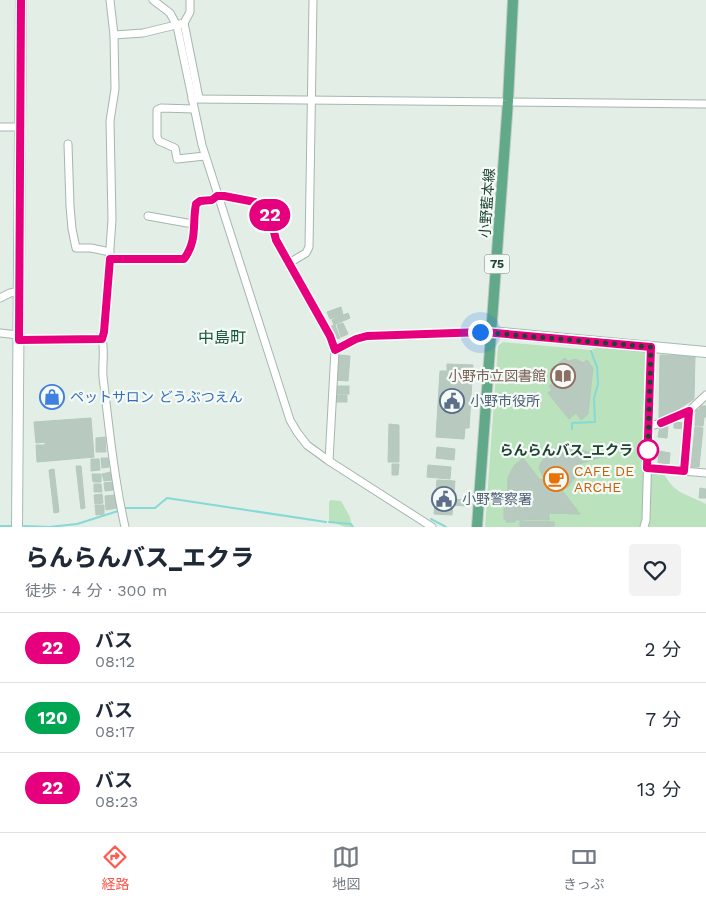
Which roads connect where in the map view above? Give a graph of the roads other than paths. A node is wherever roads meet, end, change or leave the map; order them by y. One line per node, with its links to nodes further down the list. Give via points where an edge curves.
1 (21, 0): 15 (street)
2 (110, 0): 8 (street)
3 (153, 0): 7 (street)
4 (190, 0): 7 (street, via 190,12)
5 (313, 0): 10 (street)
6 (513, 0): 11 (main road, 小野藍本線 / 75)
7 (181, 24): 8 (street, via 143,33); 9 (street)
8 (114, 35): 21 (street)
9 (196, 99): 10 (street); 13 (street)
10 (312, 99): 11 (street); 22 (street, via 309,247 306,253)
11 (508, 101): 12 (street); 25 (main road, 小野藍本線 / 75)
12 (706, 104)
13 (194, 109): 17 (street); 17 (street, via 157,110 157,137 175,148 177,159)
14 (0, 127): 15 (street)
15 (21, 127): 23 (street)
16 (68, 144): 21 (street, via 70,206 76,248 91,248)
17 (205, 156): 18 (street)
18 (217, 196): 20 (street, via 196,204); 22 (street, via 255,202 266,210 276,240); 35 (street, via 290,420 307,445)
19 (148, 216): 20 (street)
20 (194, 222): 21 (street, via 190,251 184,259)
21 (110, 255): 28 (street)
22 (289, 263): 30 (street)
23 (20, 291): 24 (street); 27 (street)
24 (0, 298)
25 (492, 332): 29 (street); 30 (street, via 367,336); 42 (main road, 小野藍本線 / 75)
26 (0, 333): 27 (street)
27 (19, 337): 28 (street); 39 (street)
28 (102, 339): 40 (street, via 103,379)
29 (651, 347): 31 (street); 34 (street)
30 (335, 350): 35 (street)
31 (706, 352)
32 (706, 395): 33 (street)
33 (689, 411): 34 (street); 37 (street)
34 (648, 427): 36 (street)
35 (329, 461): 41 (street)
36 (647, 468): 37 (street); 43 (street)
37 (684, 471): 38 (street)
38 (706, 473)
39 (18, 527)
40 (125, 527)
41 (432, 527)
42 (478, 527)
43 (644, 527)

